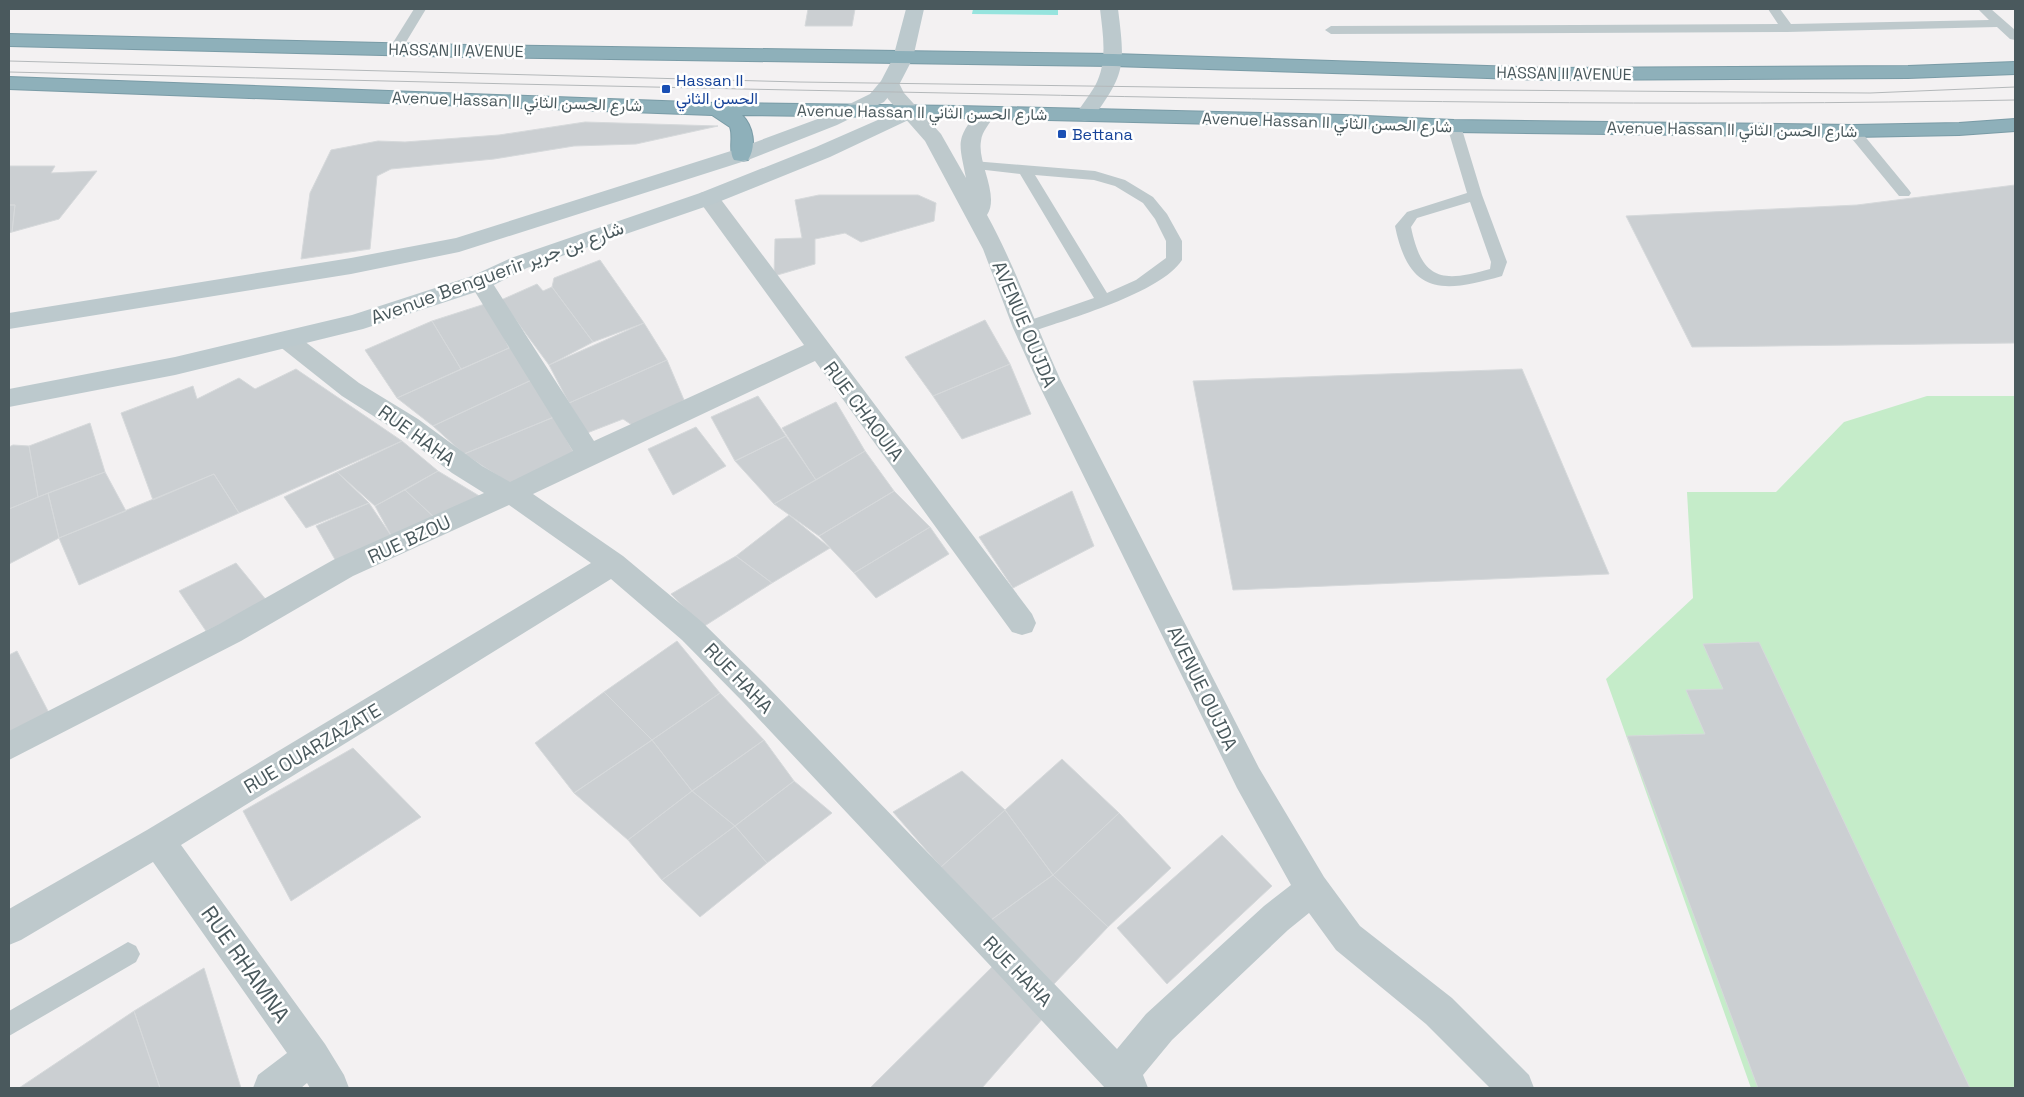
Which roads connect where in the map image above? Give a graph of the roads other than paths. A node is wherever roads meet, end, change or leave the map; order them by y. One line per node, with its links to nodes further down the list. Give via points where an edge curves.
1 (420, 9): 11 (lane)
2 (915, 9): 12 (main road, Avenue Benguerir شارع بن جرير)
3 (1109, 9): 13 (main road)
4 (1774, 9): 7 (lane)
5 (1984, 9): 6 (lane)
6 (2002, 23): 7 (lane); 9 (lane)
7 (1787, 28): 8 (lane)
8 (1331, 30)
9 (2015, 36)
10 (9, 40): 11 (highway, HASSAN II AVENUE)
11 (395, 49): 12 (highway, HASSAN II AVENUE)
12 (903, 58): 13 (highway); 16 (main road, Avenue Benguerir شارع بن جرير)
13 (1112, 60): 14 (highway, HASSAN II AVENUE, via 1548,74); 21 (main road, via 1112,69 1099,97)
14 (2015, 68)
15 (9, 83): 17 (highway, Avenue Hassan II شارع الحسن الثاني)
16 (890, 83): 18 (main road, Avenue Benguerir شارع بن جرير, via 877,98); 19 (street, AVENUE OUJDA)
17 (716, 108): 18 (highway, Avenue Hassan II شارع الحسن الثاني); 25 (highway, via 741,125 744,135)
18 (856, 110): 19 (highway, Avenue Hassan II شارع الحسن الثاني); 25 (main road, Avenue Benguerir شارع بن جرير)
19 (912, 112): 20 (highway, Avenue Hassan II شارع الحسن الثاني); 30 (main road, Avenue Benguerir شارع بن جرير); 31 (street, AVENUE OUJDA, via 934,138)
20 (986, 114): 21 (highway, Avenue Hassan II شارع الحسن الثاني); 26 (street, AVENUE OUJDA, via 968,142)
21 (1086, 115): 23 (highway, Avenue Hassan II شارع الحسن الثاني)
22 (2015, 125): 24 (highway, Avenue Hassan II شارع الحسن الثاني)
23 (1454, 126): 24 (highway, Avenue Hassan II شارع الحسن الثاني); 29 (lane)
24 (1853, 131): 28 (lane)
25 (741, 155): 34 (main road, Avenue Benguerir شارع بن جرير, via 458,245 342,268)
26 (973, 166): 27 (lane); 31 (street, AVENUE OUJDA, via 977,178)
27 (1025, 170): 33 (lane); 33 (lane, via 1095,176 1120,183 1148,200 1162,217 1174,240 1174,260 1159,275)
28 (1904, 193)
29 (1475, 195): 29 (lane, via 1499,262 1497,272 1449,282 1428,278 1414,266 1406,247 1403,226 1412,215)
30 (708, 198): 32 (main road, Avenue Benguerir شارع بن جرير, via 520,263); 37 (street, RUE CHAOUIA)
31 (980, 224): 35 (street, AVENUE OUJDA, via 994,249)
32 (480, 282): 36 (main road, Avenue Benguerir شارع بن جرير, via 355,323); 39 (street)
33 (1104, 301): 35 (lane)
34 (9, 321)
35 (1025, 328): 45 (street, AVENUE OUJDA, via 1248,778)
36 (287, 340): 38 (main road, Avenue Benguerir شارع بن جرير); 40 (street, RUE HAHA, via 360,396 426,438 460,467 492,487)
37 (818, 349): 39 (street, RUE BZOU); 42 (street, RUE CHAOUIA)
38 (9, 398)
39 (589, 455): 40 (street, RUE BZOU)
40 (511, 494): 41 (street, RUE HAHA); 43 (street, RUE BZOU, via 343,568 231,632)
41 (613, 564): 44 (street, RUE OUARZAZATE); 50 (street, RUE HAHA, via 692,631 754,693)
42 (1022, 623)
43 (9, 746)
44 (158, 841): 46 (street, RUE OUARZAZATE); 49 (street, RUE RHAMNA)
45 (1312, 889): 50 (street, via 1276,918 1159,1027); 53 (street, AVENUE OUJDA, via 1348,938 1439,1011)
46 (9, 928)
47 (128, 954): 48 (lane)
48 (9, 1024)
49 (312, 1057): 51 (street); 52 (street, RUE RHAMNA)
50 (1124, 1082)
51 (271, 1088)
52 (331, 1088)
53 (1516, 1088)

